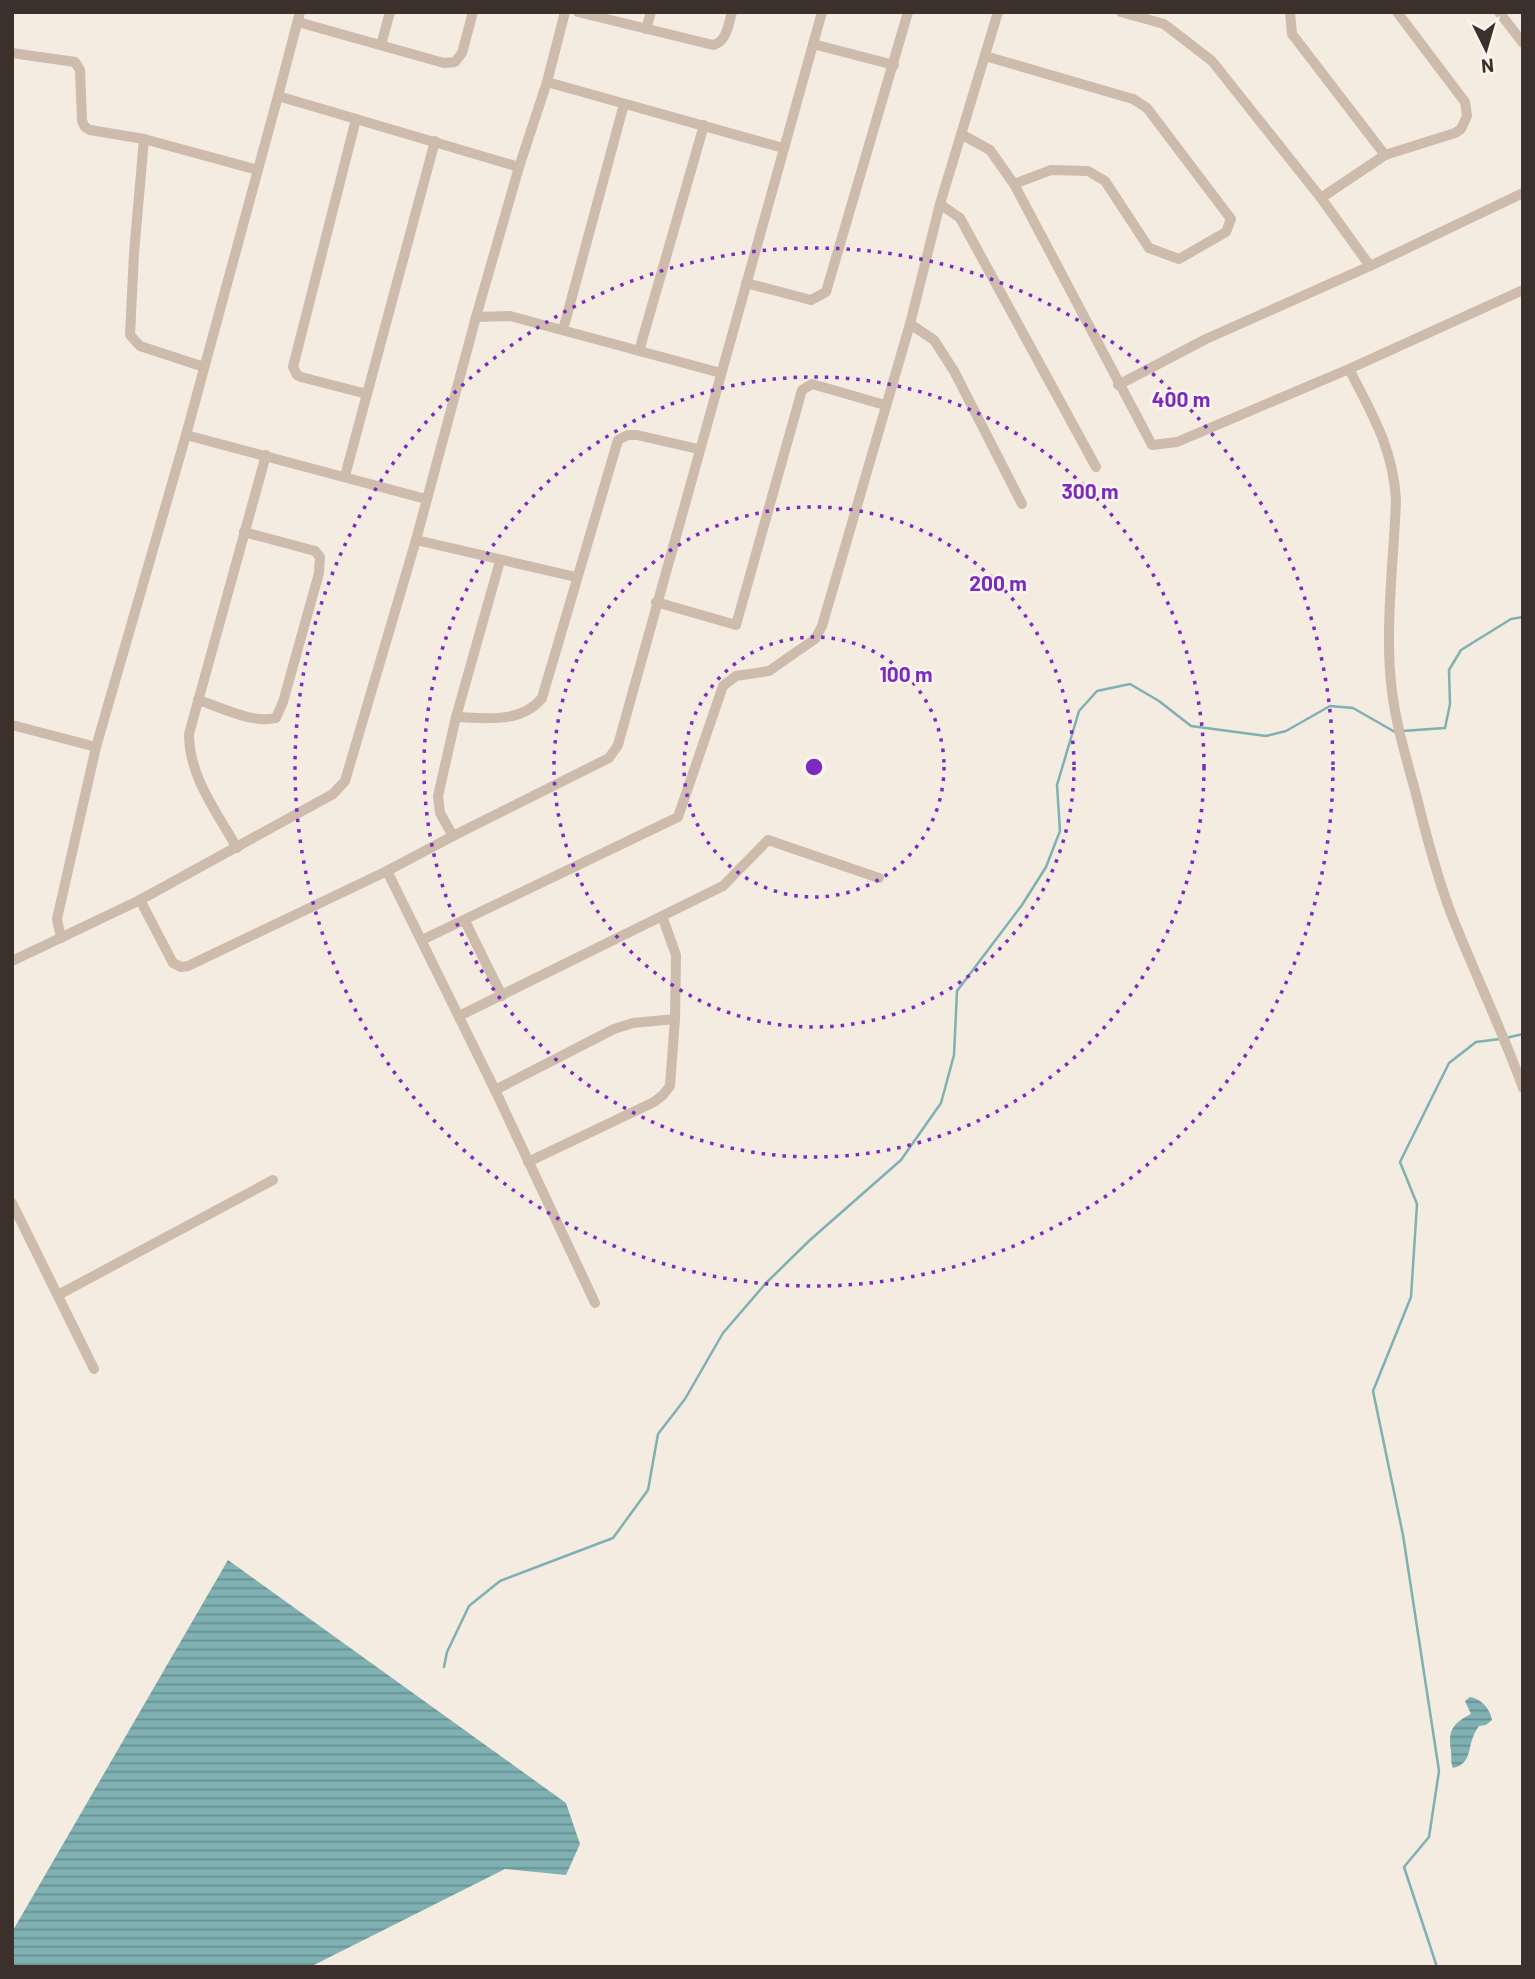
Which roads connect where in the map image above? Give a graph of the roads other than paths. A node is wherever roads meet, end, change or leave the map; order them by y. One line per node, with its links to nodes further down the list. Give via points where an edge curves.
1 (390, 12): 18 (street)
2 (473, 12): 18 (street, via 462,53 455,62)
3 (565, 12): 22 (street)
4 (578, 12): 15 (street)
5 (651, 12): 15 (street)
6 (732, 12): 15 (street, via 724,38 713,45)
7 (822, 12): 17 (street)
8 (908, 12): 21 (street)
9 (998, 12): 20 (street)
10 (1121, 12): 36 (street, via 1164,23 1212,61)
11 (1290, 12): 31 (street, via 1292,34)
12 (1398, 12): 31 (street, via 1465,102 1467,116 1455,133)
13 (1499, 12): 16 (street)
14 (299, 17): 18 (street); 23 (street)
15 (646, 29)
16 (1523, 43)
17 (813, 44): 21 (street); 30 (street)
18 (381, 45)
19 (12, 52): 28 (street, via 75,62 80,70 85,127)
20 (985, 56): 27 (street); 34 (street, via 1133,99 1147,108 1231,219 1226,232 1179,259 1149,248 1105,181 1088,170 1051,170)
21 (894, 65): 39 (street, via 826,292 811,300)
22 (547, 82): 24 (street); 32 (street)
23 (278, 96): 25 (street); 33 (street)
24 (624, 104): 26 (street); 43 (street)
25 (356, 119): 29 (street); 49 (street, via 293,367 301,377)
26 (704, 125): 30 (street); 44 (street)
27 (961, 134): 34 (street, via 990,150); 37 (street)
28 (144, 139): 33 (street); 45 (street, via 130,335 140,346)
29 (435, 141): 32 (street); 49 (street)
30 (783, 148): 39 (street)
31 (1385, 155): 36 (street)
32 (519, 167): 41 (street)
33 (258, 170): 45 (street)
34 (1014, 184): 48 (street)
35 (1523, 193): 38 (street)
36 (1321, 198): 38 (street)
37 (940, 204): 42 (street); 54 (street, via 960,218)
38 (1370, 266): 48 (street, via 1206,339)
39 (746, 283): 47 (street)
40 (1523, 290): 46 (street)
41 (476, 317): 43 (street, via 510,316); 56 (street)
42 (910, 324): 50 (street); 57 (street, via 934,340 954,371)
43 (563, 330): 44 (street)
44 (639, 351): 47 (street)
45 (204, 367): 51 (street)
46 (1349, 369): 48 (street, via 1177,442 1152,444); 80 (street, via 1381,432 1395,475 1390,650 1392,694 1408,765 1451,913)
47 (721, 373): 52 (street)
48 (1118, 385)
49 (367, 394): 55 (street)
50 (885, 405): 62 (street, via 812,384 802,390 736,625); 73 (street, via 816,639 769,671 736,676 723,686 678,817)
51 (186, 435): 53 (street); 66 (street)
52 (698, 449): 61 (street, via 637,435 618,440); 62 (street)
53 (266, 455): 55 (street); 58 (street)
54 (1096, 467)
55 (345, 476): 56 (street)
56 (426, 499): 59 (street)
57 (1022, 504)
58 (244, 533): 63 (street); 63 (street, via 315,551 320,557 319,573 276,718 256,718)
59 (416, 540): 60 (street); 68 (street, via 345,781 333,794)
60 (500, 561): 61 (street); 64 (street)
61 (576, 577): 64 (street, via 545,688 535,706 505,718)
62 (656, 603): 67 (street, via 618,746 609,758)
63 (198, 700): 68 (street, via 189,734 191,760)
64 (456, 718): 67 (street, via 438,801)
65 (12, 725): 66 (street)
66 (96, 747): 74 (street, via 57,919)
67 (453, 836): 69 (street)
68 (237, 848): 71 (street)
69 (387, 872): 71 (street, via 185,967 173,963); 75 (street)
70 (878, 878): 72 (street, via 768,840 723,886)
71 (140, 900): 74 (street)
72 (662, 916): 77 (street); 79 (street, via 676,955)
73 (465, 921): 75 (street); 77 (street)
74 (61, 938): 76 (street)
75 (422, 940): 78 (street)
76 (12, 961)
77 (502, 996): 78 (street)
78 (459, 1016): 81 (street)
79 (675, 1018): 81 (street, via 614,1029); 82 (street, via 670,1086 663,1096)
80 (1523, 1088)
81 (495, 1090): 82 (street)
82 (528, 1162): 86 (street)
83 (273, 1180): 85 (street)
84 (12, 1203): 85 (street)
85 (58, 1295): 87 (street)
86 (595, 1303)
87 (94, 1369)

